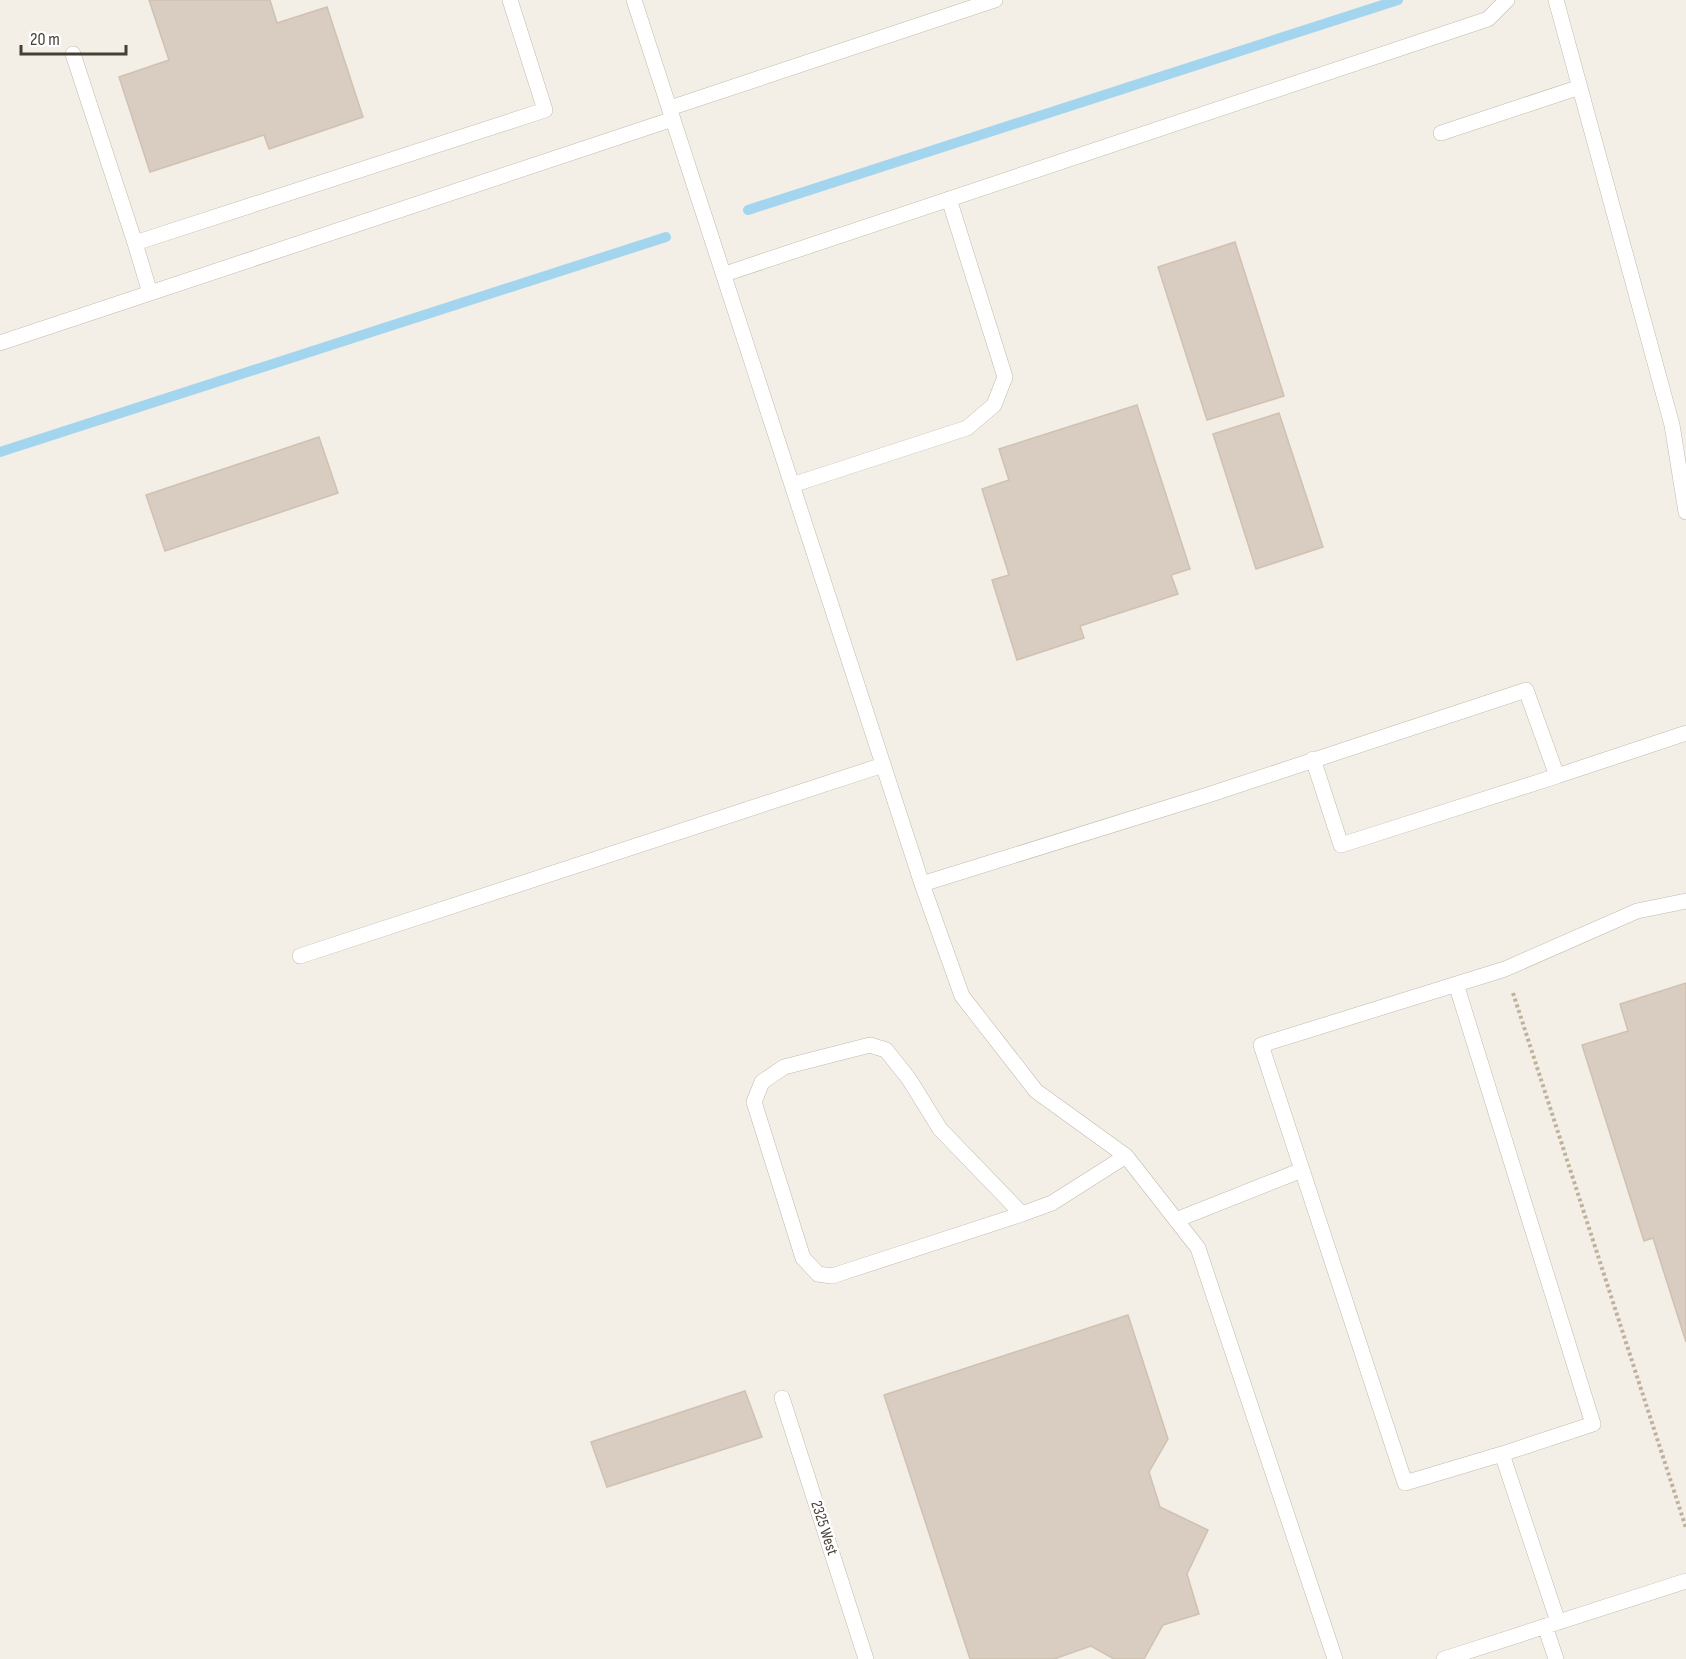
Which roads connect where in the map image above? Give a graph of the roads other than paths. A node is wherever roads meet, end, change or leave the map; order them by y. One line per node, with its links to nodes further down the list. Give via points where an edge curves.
1 (510, 0): 11 (lane, via 545,110)
2 (634, 0): 8 (lane)
3 (995, 0): 8 (lane)
4 (1507, 0): 10 (lane, via 1488,19)
5 (1556, 0): 7 (lane)
6 (73, 54): 11 (lane)
7 (1580, 87): 9 (lane); 16 (lane, via 1672,424)
8 (671, 114): 12 (lane); 13 (lane)
9 (1441, 133)
10 (949, 199): 12 (lane); 15 (lane, via 1005,377 994,405 967,428)
11 (135, 243): 13 (lane)
12 (725, 274): 15 (lane)
13 (150, 293): 14 (lane)
14 (0, 342)
15 (792, 485): 19 (lane)
16 (1686, 512)
17 (1686, 733): 20 (lane)
18 (1312, 759): 20 (lane, via 1527,690); 20 (lane, via 1341,845); 21 (lane)
19 (883, 765): 21 (lane); 23 (lane)
20 (1557, 776)
21 (921, 884): 25 (lane, via 962,996 1036,1091)
22 (1686, 901): 24 (lane, via 1637,911 1505,969)
23 (300, 956)
24 (1456, 984): 26 (lane, via 1262,1045); 30 (lane, via 1593,1424)
25 (1126, 1156): 27 (lane, via 1052,1203); 28 (lane)
26 (1302, 1170): 28 (lane); 30 (lane, via 1405,1483)
27 (1022, 1214): 27 (lane, via 832,1276 818,1274 803,1258 754,1102 762,1082 784,1067 870,1045 886,1050 940,1130)
28 (1176, 1220): 34 (lane, via 1198,1248)
29 (782, 1398): 33 (lane, 2325 West)
30 (1502, 1454): 32 (lane)
31 (1686, 1581): 32 (lane)
32 (1552, 1624): 35 (lane); 36 (lane)
33 (866, 1659)
34 (1335, 1659)
35 (1444, 1659)
36 (1556, 1659)

